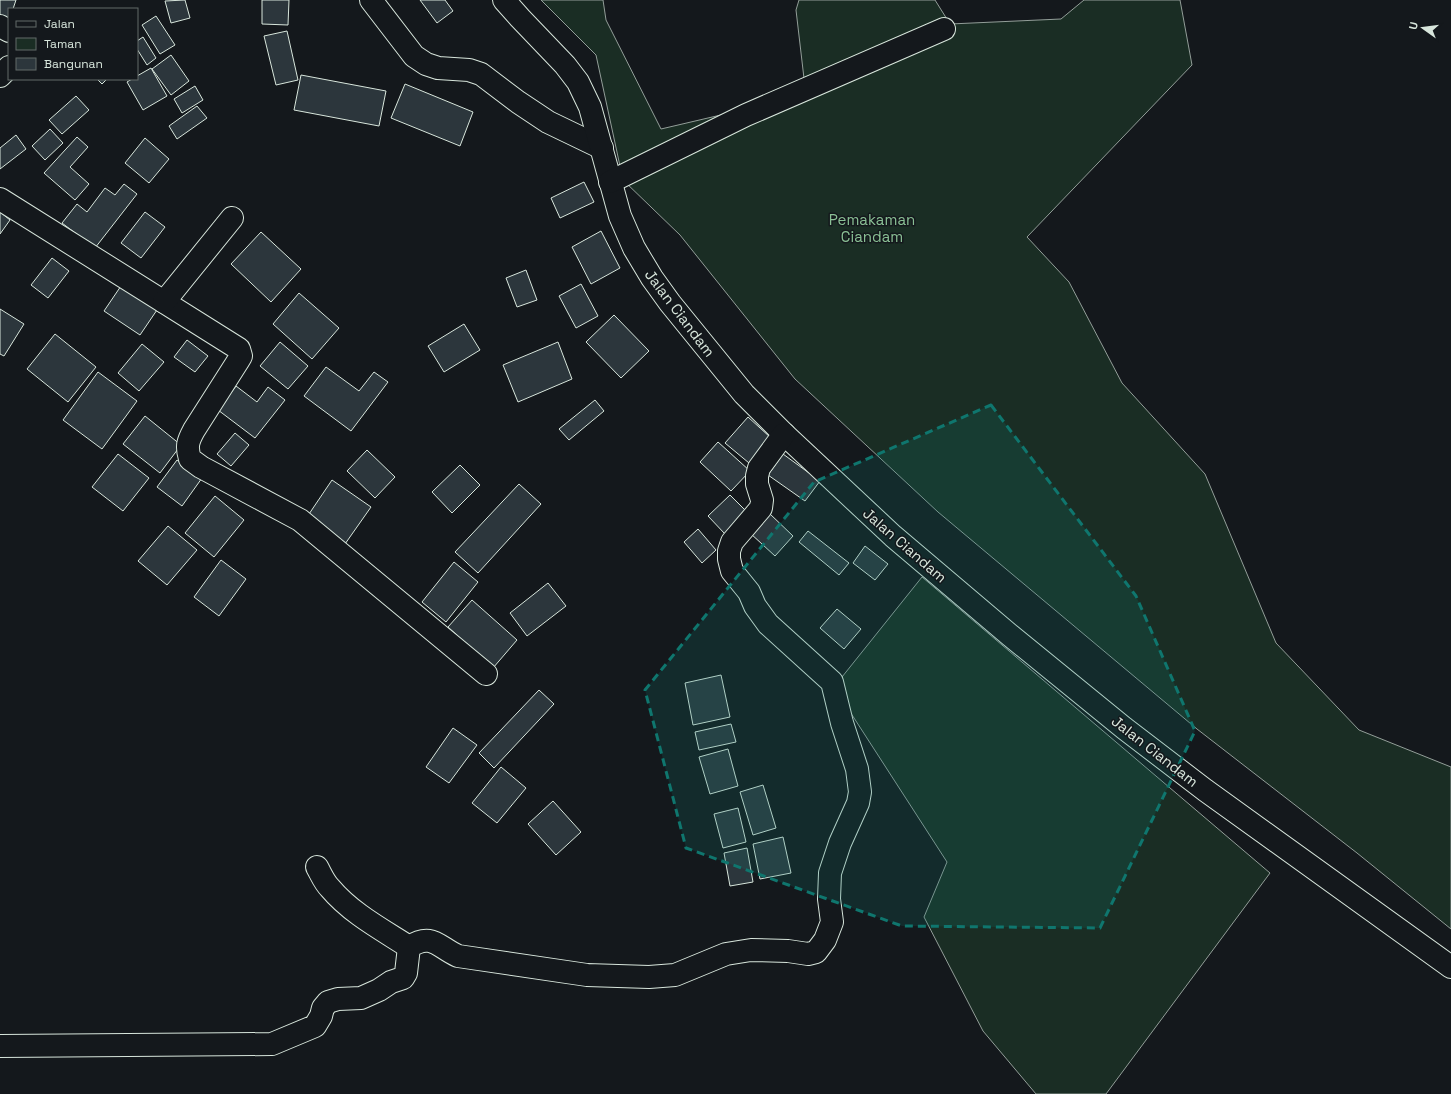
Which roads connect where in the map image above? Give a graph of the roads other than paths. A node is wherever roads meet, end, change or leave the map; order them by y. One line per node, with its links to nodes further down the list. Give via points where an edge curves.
1 (371, 0): 6 (street, via 414,56 426,64 481,74 548,122)
2 (504, 0): 6 (street, Jalan Ciandam, via 578,82 590,107)
3 (944, 29): 7 (street, via 746,115)
4 (8, 68): 5 (street)
5 (0, 76)
6 (602, 148): 7 (street, Jalan Ciandam)
7 (610, 182): 11 (street, Jalan Ciandam, via 620,216 634,248 652,278 744,394)
8 (0, 199): 10 (street)
9 (232, 218): 10 (street)
10 (164, 302): 12 (street, via 239,349 241,353 189,439 187,450 190,459 300,520)
11 (784, 434): 14 (street, via 759,468 757,484 762,500 761,508 732,542 729,559 732,571 749,592 768,624 832,682 857,769 860,792 858,804 840,843 830,873 829,899 832,922 820,949 808,954 751,950 726,954 674,975 649,978 587,975 458,956 437,942 428,940 422,940); 15 (street, Jalan Ciandam, via 905,546 1124,728)
12 (486, 674)
13 (317, 867): 14 (street, via 328,887 343,902)
14 (409, 947): 16 (street, via 403,978 361,998 328,1002 315,1026 272,1044)
15 (1451, 967)
16 (0, 1046)

